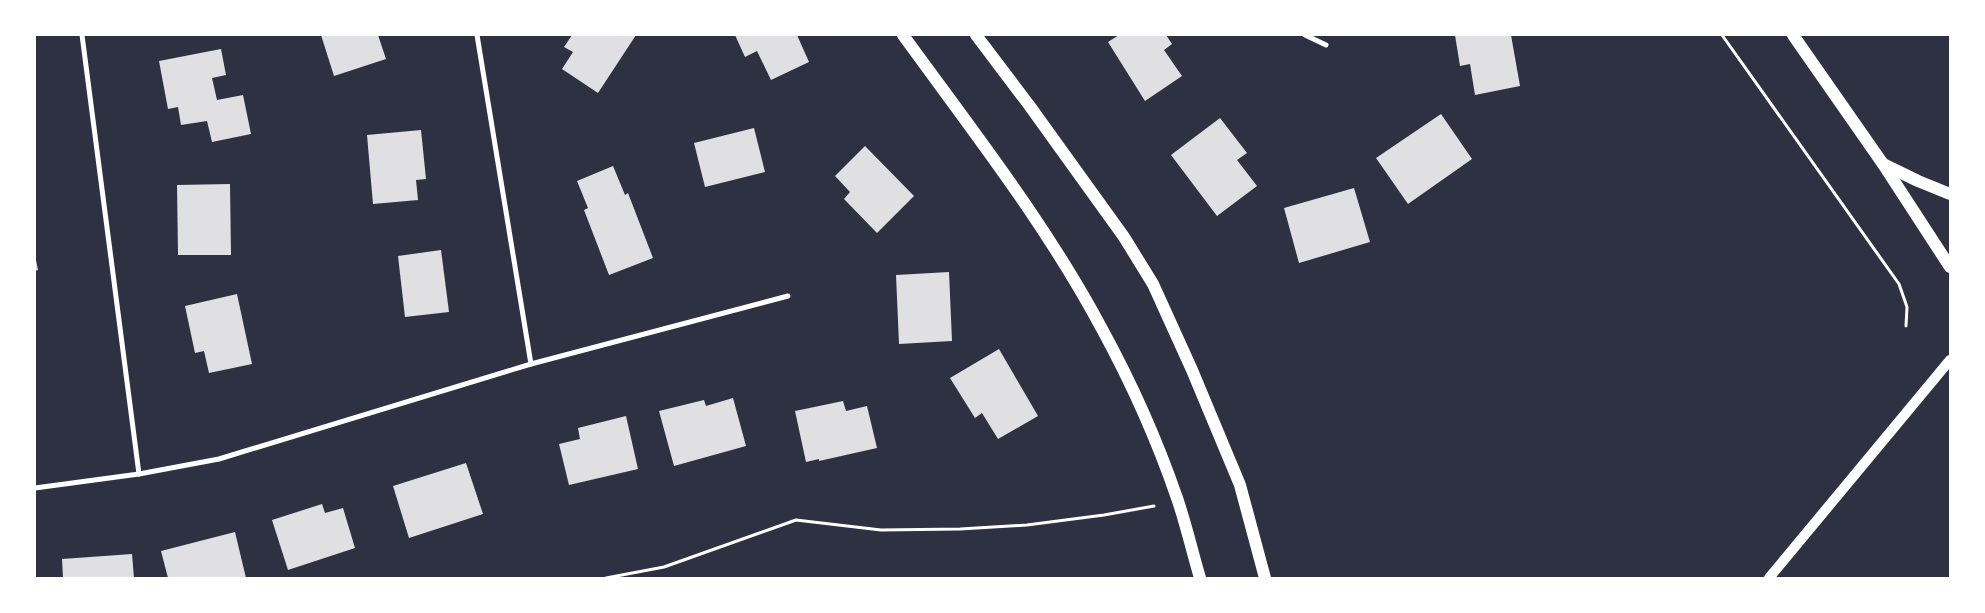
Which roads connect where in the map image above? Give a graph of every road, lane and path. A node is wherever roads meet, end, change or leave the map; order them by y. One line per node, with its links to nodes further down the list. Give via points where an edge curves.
1 (82, 35): 16 (street)
2 (477, 35): 15 (street)
3 (903, 35): 18 (main road, via 1024,202 1098,321 1140,405)
4 (976, 35): 21 (main road, via 1124,237 1153,284 1240,485)
5 (1305, 35): 8 (street)
6 (1722, 35): 13 (path, via 1899,284 1907,307)
7 (1793, 35): 9 (main road)
8 (1326, 45)
9 (1883, 164): 10 (main road); 11 (main road)
10 (1950, 194)
11 (1950, 267)
12 (788, 296): 15 (street)
13 (1906, 326)
14 (1950, 360): 22 (main road)
15 (531, 364): 16 (street, via 219,459)
16 (139, 474): 17 (street)
17 (35, 488)
18 (1177, 498): 19 (path, via 1146,508 1027,525 881,530 796,520 664,566); 20 (main road)
19 (606, 578)
20 (1200, 578)
21 (1265, 578)
22 (1769, 578)

